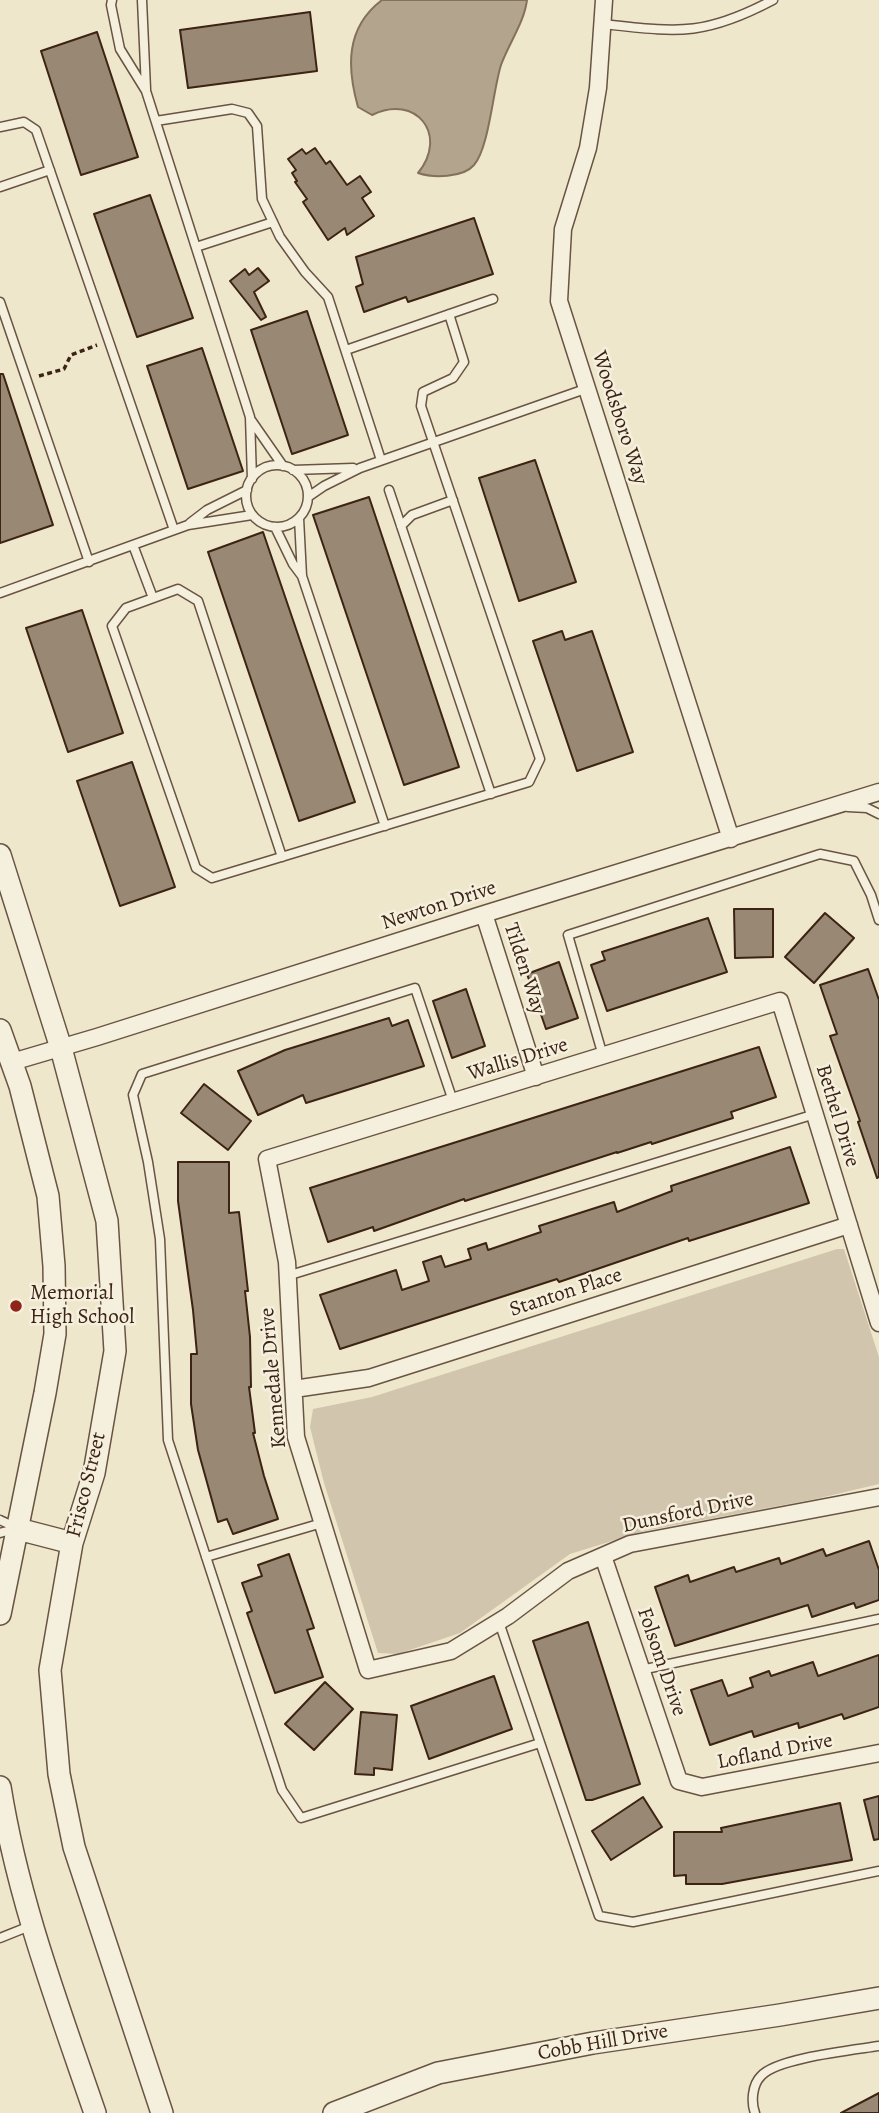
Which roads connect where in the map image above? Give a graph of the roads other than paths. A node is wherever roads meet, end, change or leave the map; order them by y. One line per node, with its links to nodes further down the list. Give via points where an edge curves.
1 (111, 0): 6 (lane, via 120,49)
2 (142, 0): 6 (lane)
3 (604, 0): 5 (street, Woodsboro Way)
4 (773, 0): 5 (lane, via 730,21 695,30)
5 (603, 24): 17 (street, Woodsboro Way, via 588,148 563,229 559,301)
6 (146, 92): 7 (lane)
7 (156, 121): 11 (lane, via 232,109 248,113 257,126 262,199); 12 (lane)
8 (0, 127): 9 (lane, via 24,122 36,130)
9 (50, 170): 10 (lane); 34 (lane)
10 (0, 187)
11 (273, 222): 12 (lane); 16 (lane, via 305,272 328,297)
12 (196, 247): 18 (lane)
13 (493, 299): 15 (lane)
14 (0, 302): 36 (lane)
15 (449, 314): 16 (lane); 19 (lane, via 464,362 453,378 423,392 421,406)
16 (346, 351): 20 (lane)
17 (587, 388): 19 (lane); 45 (street, Woodsboro Way)
18 (250, 417): 21 (lane); 24 (lane)
19 (433, 442): 20 (lane); 28 (lane)
20 (382, 460): 22 (lane)
21 (283, 466): 23 (lane); 24 (lane, via 260,471)
22 (360, 468): 23 (lane); 27 (lane)
23 (293, 470): 27 (lane, via 306,486)
24 (252, 479): 25 (lane)
25 (247, 490): 29 (lane); 31 (lane)
26 (389, 490): 32 (lane)
27 (308, 497): 30 (lane)
28 (453, 500): 32 (lane, via 412,515); 41 (lane, via 540,759 529,782)
29 (252, 514): 31 (lane); 33 (lane)
30 (299, 518): 33 (lane); 37 (lane)
31 (188, 525): 34 (lane)
32 (401, 526): 41 (lane)
33 (275, 527): 37 (lane)
34 (174, 530): 35 (lane)
35 (133, 545): 36 (lane); 39 (lane)
36 (89, 562): 38 (lane)
37 (302, 576): 44 (lane)
38 (0, 593)
39 (153, 598): 47 (lane, via 178,589 198,601); 47 (lane, via 126,608 112,626 195,868 212,878)
40 (879, 792): 42 (street, Newton Drive)
41 (491, 794): 44 (lane)
42 (834, 806): 43 (lane, via 867,808); 45 (street, Newton Drive)
43 (879, 814)
44 (385, 826): 47 (lane)
45 (731, 839): 48 (street, Newton Drive)
46 (0, 855): 52 (street, Frisco Street)
47 (282, 858)
48 (484, 914): 52 (street, Newton Drive); 55 (street, Tilden Way)
49 (879, 920): 53 (lane, via 854,861 820,854 568,935)
50 (780, 1001): 53 (street, Wallis Drive); 57 (street, Bethel Drive)
51 (0, 1030): 54 (street)
52 (61, 1048): 54 (street, Newton Drive); 66 (street, Frisco Street, via 107,1221 115,1351 94,1473)
53 (603, 1056): 55 (street, Wallis Drive)
54 (6, 1063): 65 (street, via 20,1086 48,1196 55,1334)
55 (536, 1077): 56 (street, Wallis Drive)
56 (453, 1101): 58 (street, Wallis Drive); 68 (lane, via 415,988 142,1074 132,1095 160,1239 168,1440)
57 (815, 1114): 59 (street, Bethel Drive); 60 (lane)
58 (267, 1159): 60 (street, Kennedale Drive)
59 (849, 1225): 61 (street, Bethel Drive); 62 (street, Stanton Place, via 369,1378)
60 (288, 1276): 62 (street, Kennedale Drive)
61 (878, 1316)
62 (293, 1389): 64 (street, Kennedale Drive, via 296,1437)
63 (879, 1497): 67 (street, Dunsford Drive, via 630,1544)
64 (322, 1522): 68 (lane); 72 (street, Kennedale Drive)
65 (6, 1527): 66 (street); 69 (street)
66 (72, 1543): 84 (street, Frisco Street, via 50,1670 59,1774 85,1884)
67 (603, 1556): 71 (street, Dunsford Drive, via 568,1571); 73 (street, Folsom Drive)
68 (206, 1557): 74 (lane, via 282,1790 301,1818)
69 (0, 1614)
70 (879, 1619): 73 (lane)
71 (499, 1622): 72 (street, Dunsford Drive, via 451,1651); 74 (lane)
72 (368, 1670)
73 (641, 1670): 76 (street, Folsom Drive)
74 (540, 1743): 78 (lane, via 599,1916 633,1922)
75 (879, 1753): 76 (street, Lofland Drive, via 702,1787)
76 (679, 1781)
77 (0, 1787): 79 (street)
78 (879, 1871)
79 (31, 1925): 80 (lane); 83 (street)
80 (0, 1938)
81 (879, 1997): 85 (street, Cobb Hill Drive, via 438,2073)
82 (879, 2046): 86 (lane, via 776,2065 760,2076 753,2093)
83 (95, 2113)
84 (162, 2113)
85 (334, 2113)
86 (755, 2113)

